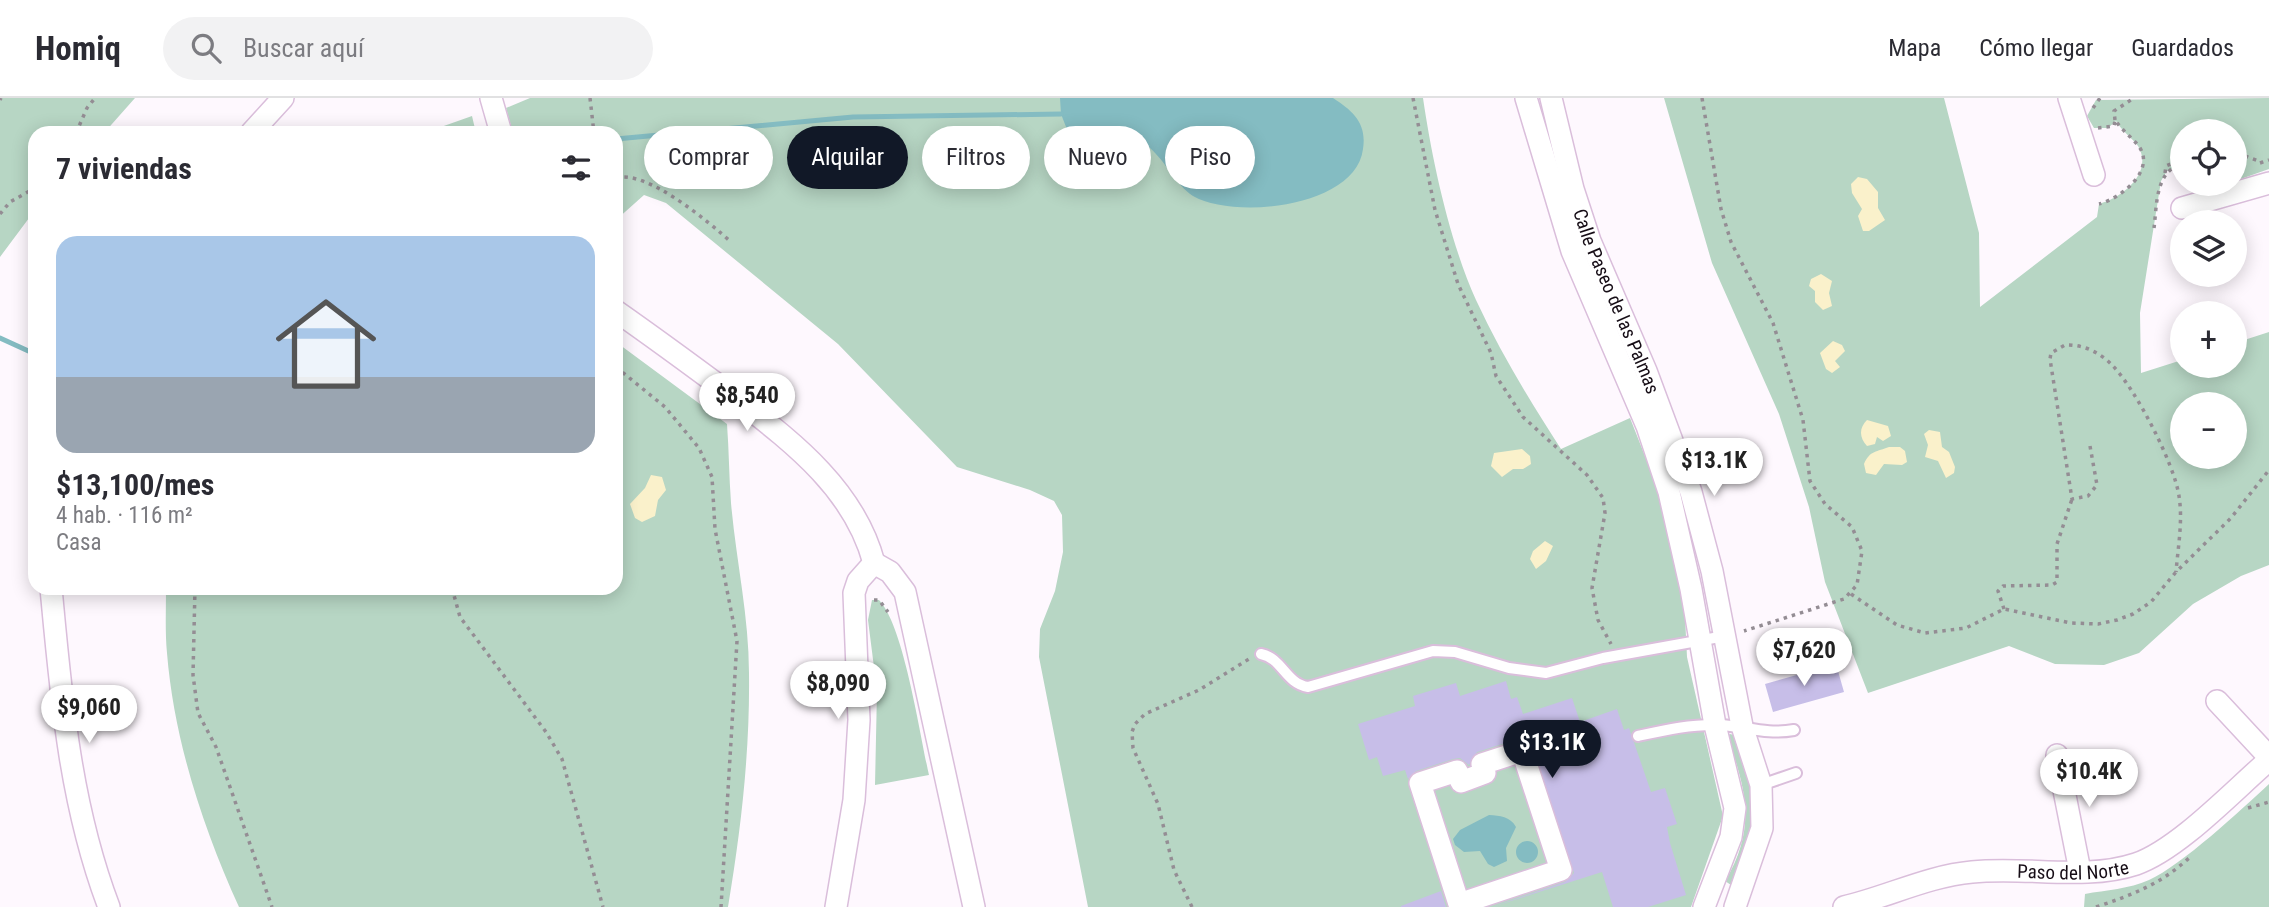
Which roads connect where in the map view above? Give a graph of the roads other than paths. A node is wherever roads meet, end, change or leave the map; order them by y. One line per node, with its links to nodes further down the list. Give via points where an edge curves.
1 (283, 98): 6 (street)
2 (492, 98): 7 (street)
3 (1527, 98): 15 (street, Calle Paseo de las Palmas, via 1572,251 1647,426 1670,492)
4 (1551, 98): 14 (street, Calle Paseo de las Palmas, via 1590,241 1651,382 1691,492)
5 (2077, 104): 9 (street)
6 (257, 126)
7 (499, 126)
8 (2266, 173): 10 (street)
9 (2094, 175)
10 (2182, 208)
11 (623, 316): 12 (street, via 800,447 855,515)
12 (874, 563): 31 (street, via 858,581 855,593 859,720 854,800); 32 (street, via 890,572 905,592)
13 (52, 595): 30 (street, via 71,763)
14 (1725, 636): 15 (lane); 19 (street, Calle Paseo de las Palmas)
15 (1700, 641): 16 (lane, via 1535,673 1455,652 1433,651 1308,687 1294,683 1272,659); 18 (street, Calle Paseo de las Palmas)
16 (1261, 654)
17 (2217, 701): 23 (street)
18 (1715, 725): 19 (lane); 21 (lane); 27 (street, Calle Paseo de las Palmas, via 1735,808 1731,837)
19 (1742, 726): 20 (lane, via 1767,733); 25 (street, Calle Paseo de las Palmas)
20 (1794, 730)
21 (1638, 736)
22 (2057, 755): 26 (street)
23 (2269, 758): 26 (street, Paso del Norte, via 2160,853 2136,864)
24 (1796, 773): 25 (lane)
25 (1761, 785): 34 (street, Calle Paseo de las Palmas, via 1762,828)
26 (2080, 871): 29 (street, Paso del Norte, via 1971,872)
27 (1706, 903): 33 (street)
28 (1459, 904): 28 (street, via 1561,870 1522,751 1482,764 1485,774 1461,782 1457,771 1420,783)
29 (1850, 906)
30 (109, 907)
31 (836, 907)
32 (974, 907)
33 (1729, 907)
34 (1735, 907)

